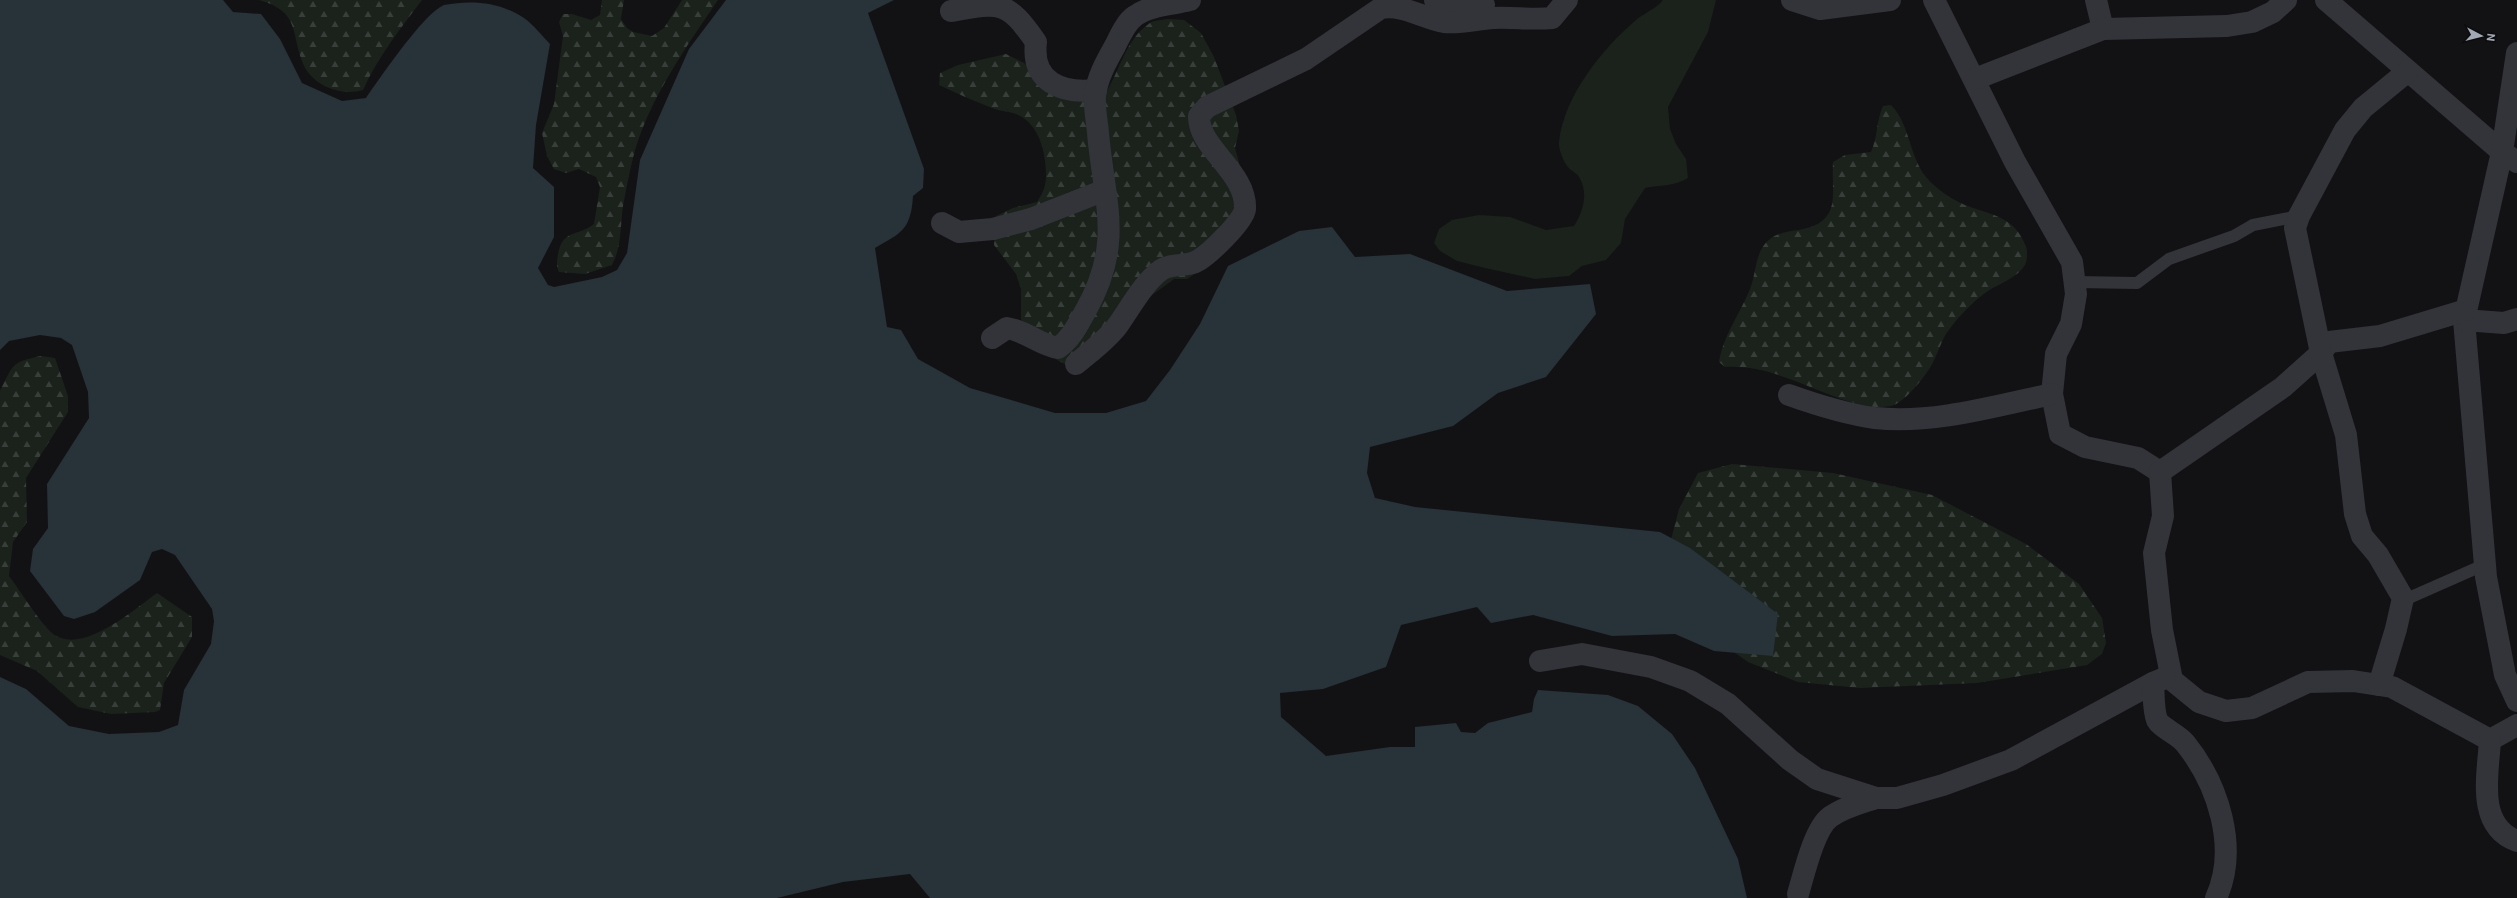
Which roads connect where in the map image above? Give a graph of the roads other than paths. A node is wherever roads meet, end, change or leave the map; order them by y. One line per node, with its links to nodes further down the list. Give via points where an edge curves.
1 (1190, 0): 16 (street, via 1149,8 1133,16 1121,33 1099,77)
2 (1435, 0): 11 (street, via 1461,8 1491,5 1504,8)
3 (1567, 0): 11 (street, via 1552,18)
4 (1792, 0): 5 (street, via 1820,9)
5 (1890, 0)
6 (1934, 0): 15 (street)
7 (2096, 0): 12 (street)
8 (2286, 0): 12 (street, via 2273,12 2252,22 2227,26)
9 (2326, 0): 14 (street)
10 (951, 11): 16 (street, via 997,4 1007,8 1019,17 1036,42 1038,68 1044,78 1058,86 1079,92)
11 (1522, 19): 26 (street, via 1445,22 1403,9 1381,8 1306,59 1208,107 1199,116 1202,132 1229,167 1242,195 1245,209 1242,219 1198,260 1185,265 1171,265 1160,270 1132,303 1118,326)
12 (2103, 29): 15 (street)
13 (2517, 53): 17 (street)
14 (2408, 71): 17 (street); 19 (street, via 2363,108 2345,130)
15 (1975, 80): 21 (street, via 2015,162 2072,262)
16 (1096, 90): 18 (street)
17 (2509, 157): 22 (street)
18 (1105, 190): 20 (street, via 1031,219 993,229 958,232); 24 (street, via 1110,228 1104,273 1097,291 1069,341 1058,348 1049,347 1015,329 1007,328)
19 (2299, 216): 21 (lane, via 2253,225 2222,241 2169,258 2137,282); 25 (street, via 2295,228)
20 (942, 222)
21 (2075, 282): 27 (street, via 2076,294 2071,324 2056,354)
22 (2465, 315): 23 (street, via 2504,323); 25 (street, via 2380,336 2329,342); 30 (street)
23 (2517, 319)
24 (992, 338)
25 (2321, 354): 29 (street, via 2283,387); 31 (street, via 2346,435 2355,514 2362,536 2395,582)
26 (1076, 364)
27 (2052, 394): 28 (street, via 1950,416 1917,418 1876,418 1841,412); 29 (street, via 2060,434 2085,447 2138,458)
28 (1789, 395)
29 (2160, 472): 33 (street, via 2163,516 2154,553 2162,630)
30 (2486, 564): 31 (lane); 35 (street, via 2505,675)
31 (2402, 601): 34 (street)
32 (1540, 661): 38 (street, via 1582,654 1651,667 1690,681 1728,704 1769,742 1816,779)
33 (2162, 679): 34 (street, via 2172,680 2199,702 2226,711 2252,708 2308,682 2353,681); 38 (street, via 2011,760 1897,798); 41 (street, via 2157,720 2186,744 2212,788 2221,813 2226,837 2226,860)
34 (2379, 685): 37 (street, via 2392,687)
35 (2517, 701)
36 (2517, 724): 37 (street)
37 (2490, 740): 39 (street, via 2487,788 2490,816 2497,829)
38 (1876, 798): 40 (street, via 1848,807 1829,818 1820,829)
39 (2517, 841)
40 (1798, 894)
41 (2216, 898)

